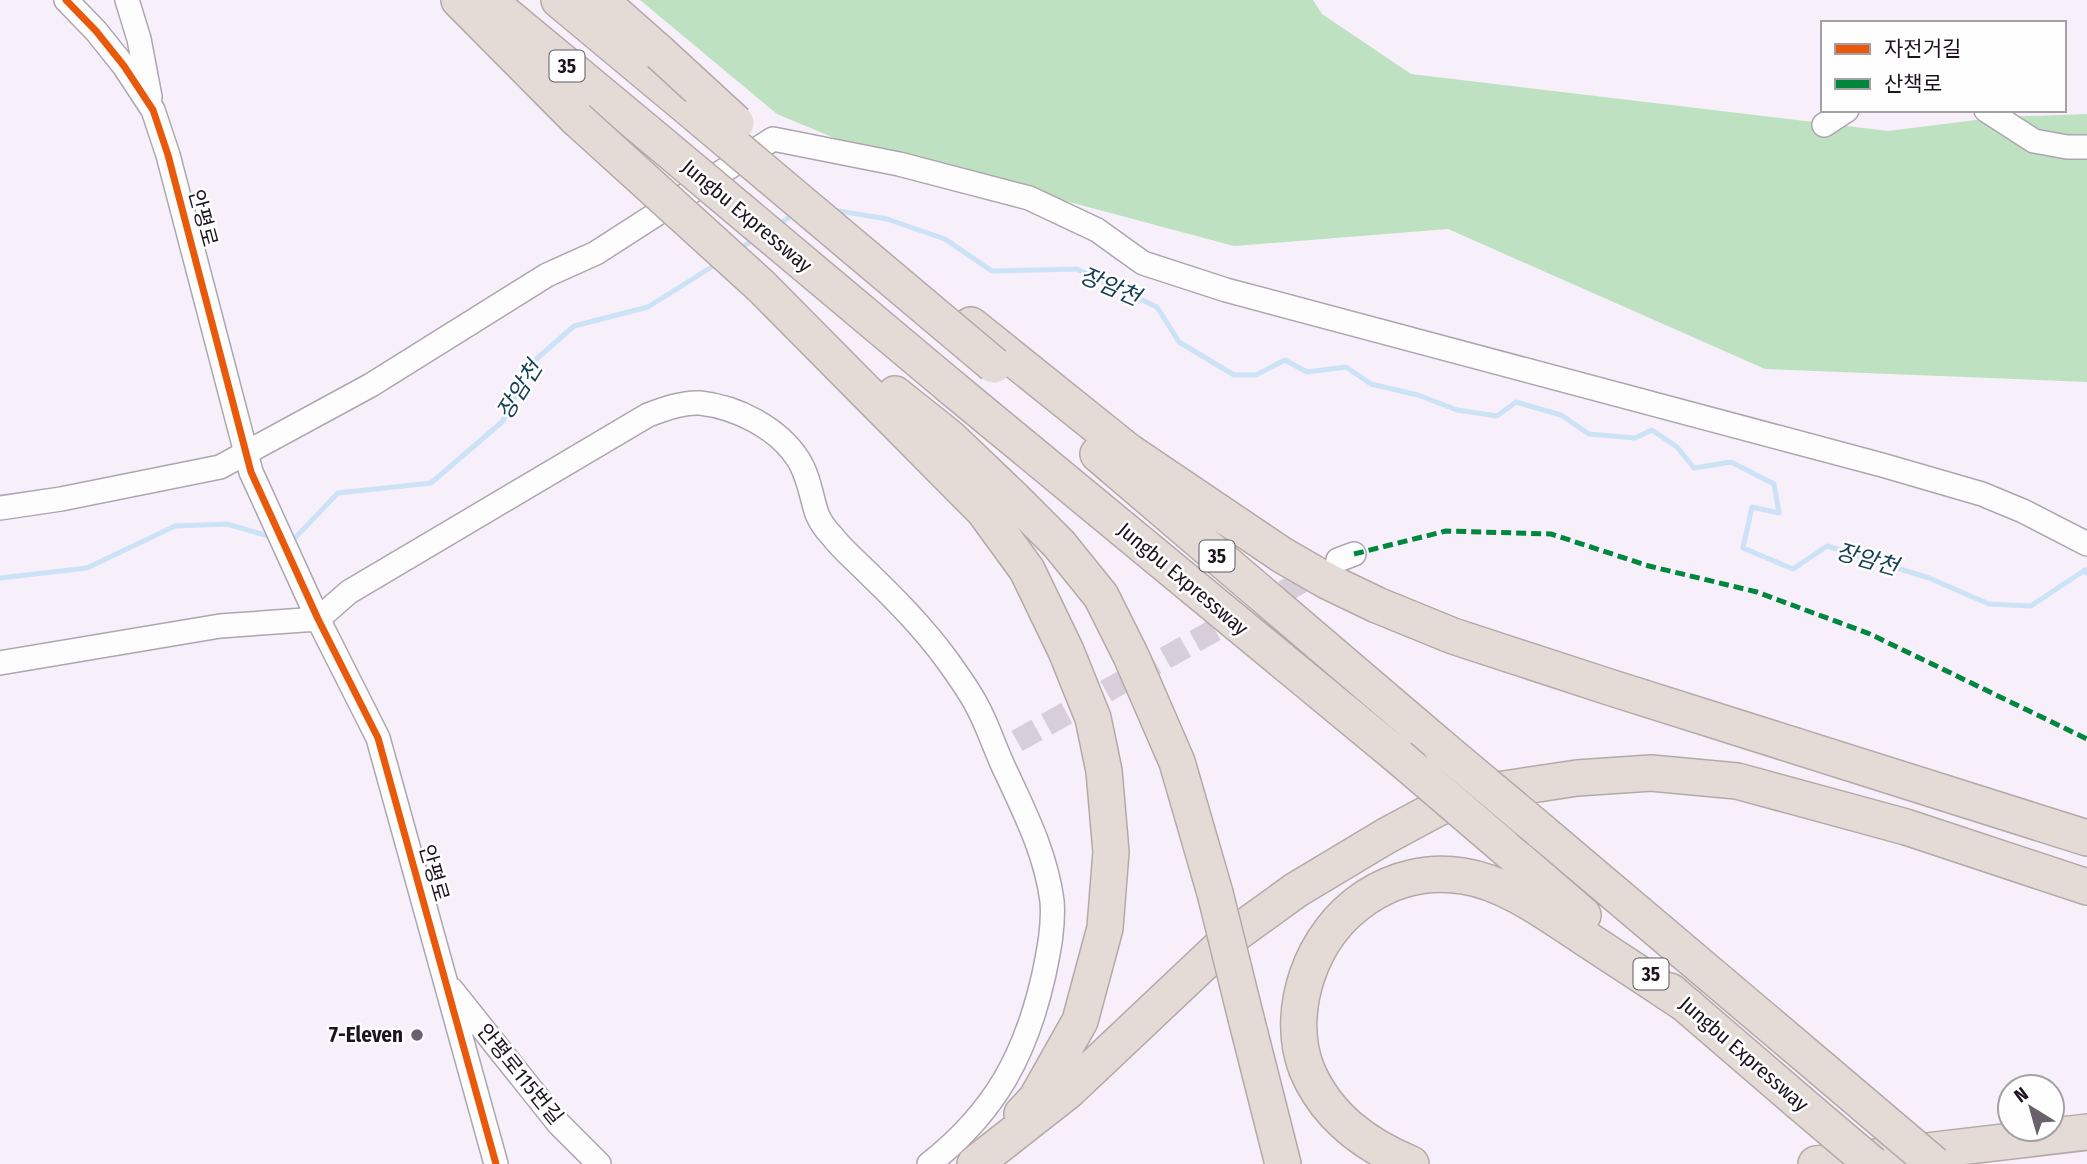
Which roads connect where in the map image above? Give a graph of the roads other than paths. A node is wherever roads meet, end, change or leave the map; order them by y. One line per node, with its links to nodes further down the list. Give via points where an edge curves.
1 (66, 0): 7 (street, 안평로, via 124,66)
2 (127, 0): 7 (street)
3 (459, 0): 12 (highway, bridge, via 577,119)
4 (488, 0): 21 (highway, Jungbu Expressway / 35, bridge, via 1399,757)
5 (559, 0): 31 (highway, Jungbu Expressway / 35, bridge)
6 (600, 0): 18 (highway, bridge, via 852,230 1128,451 1327,581 1453,636)
7 (153, 110): 13 (street, 안평로)
8 (1844, 112): 10 (street)
9 (1989, 112): 11 (street, via 2034,141)
10 (1824, 125)
11 (2087, 147)
12 (761, 286): 23 (highway, bridge, via 948,437 1059,544 1101,596 1177,762); 27 (highway, via 984,511 1027,570 1093,718 1104,771 1111,852 1105,928 1080,1021 1036,1099)
13 (248, 463): 14 (street); 15 (street, via 547,275 596,254 773,139 899,164 1029,198 1097,230 1143,264 1982,494); 16 (street, 안평로)
14 (0, 508)
15 (2087, 544)
16 (314, 610): 17 (street); 20 (street, 안평로, via 378,738); 26 (street, via 669,407 698,403 723,409 751,419 779,437 799,460 818,516 832,536 946,658 1007,745 1045,863 1052,902 1050,943 1025,1039 1006,1080 979,1119)
17 (0, 663)
18 (2087, 838)
19 (2087, 887): 27 (highway, via 1906,827 1737,781 1651,773 1577,778 1478,793 1386,836 1296,890 1231,937 1068,1091)
20 (445, 981): 24 (street, 안평로); 25 (street, 안평로115번길, via 558,1123)
21 (1688, 1006): 28 (highway, via 1535,905 1495,885 1442,875 1403,878 1379,888 1342,916 1311,965 1301,994 1300,1044 1306,1068 1330,1109 1345,1125); 30 (highway, Jungbu Expressway / 35, bridge)
22 (2087, 1132): 29 (highway)
23 (1283, 1163)
24 (496, 1164)
25 (599, 1164)
26 (929, 1164)
27 (974, 1164)
28 (1411, 1164)
29 (1816, 1164)
30 (1872, 1164)
31 (1934, 1164)

